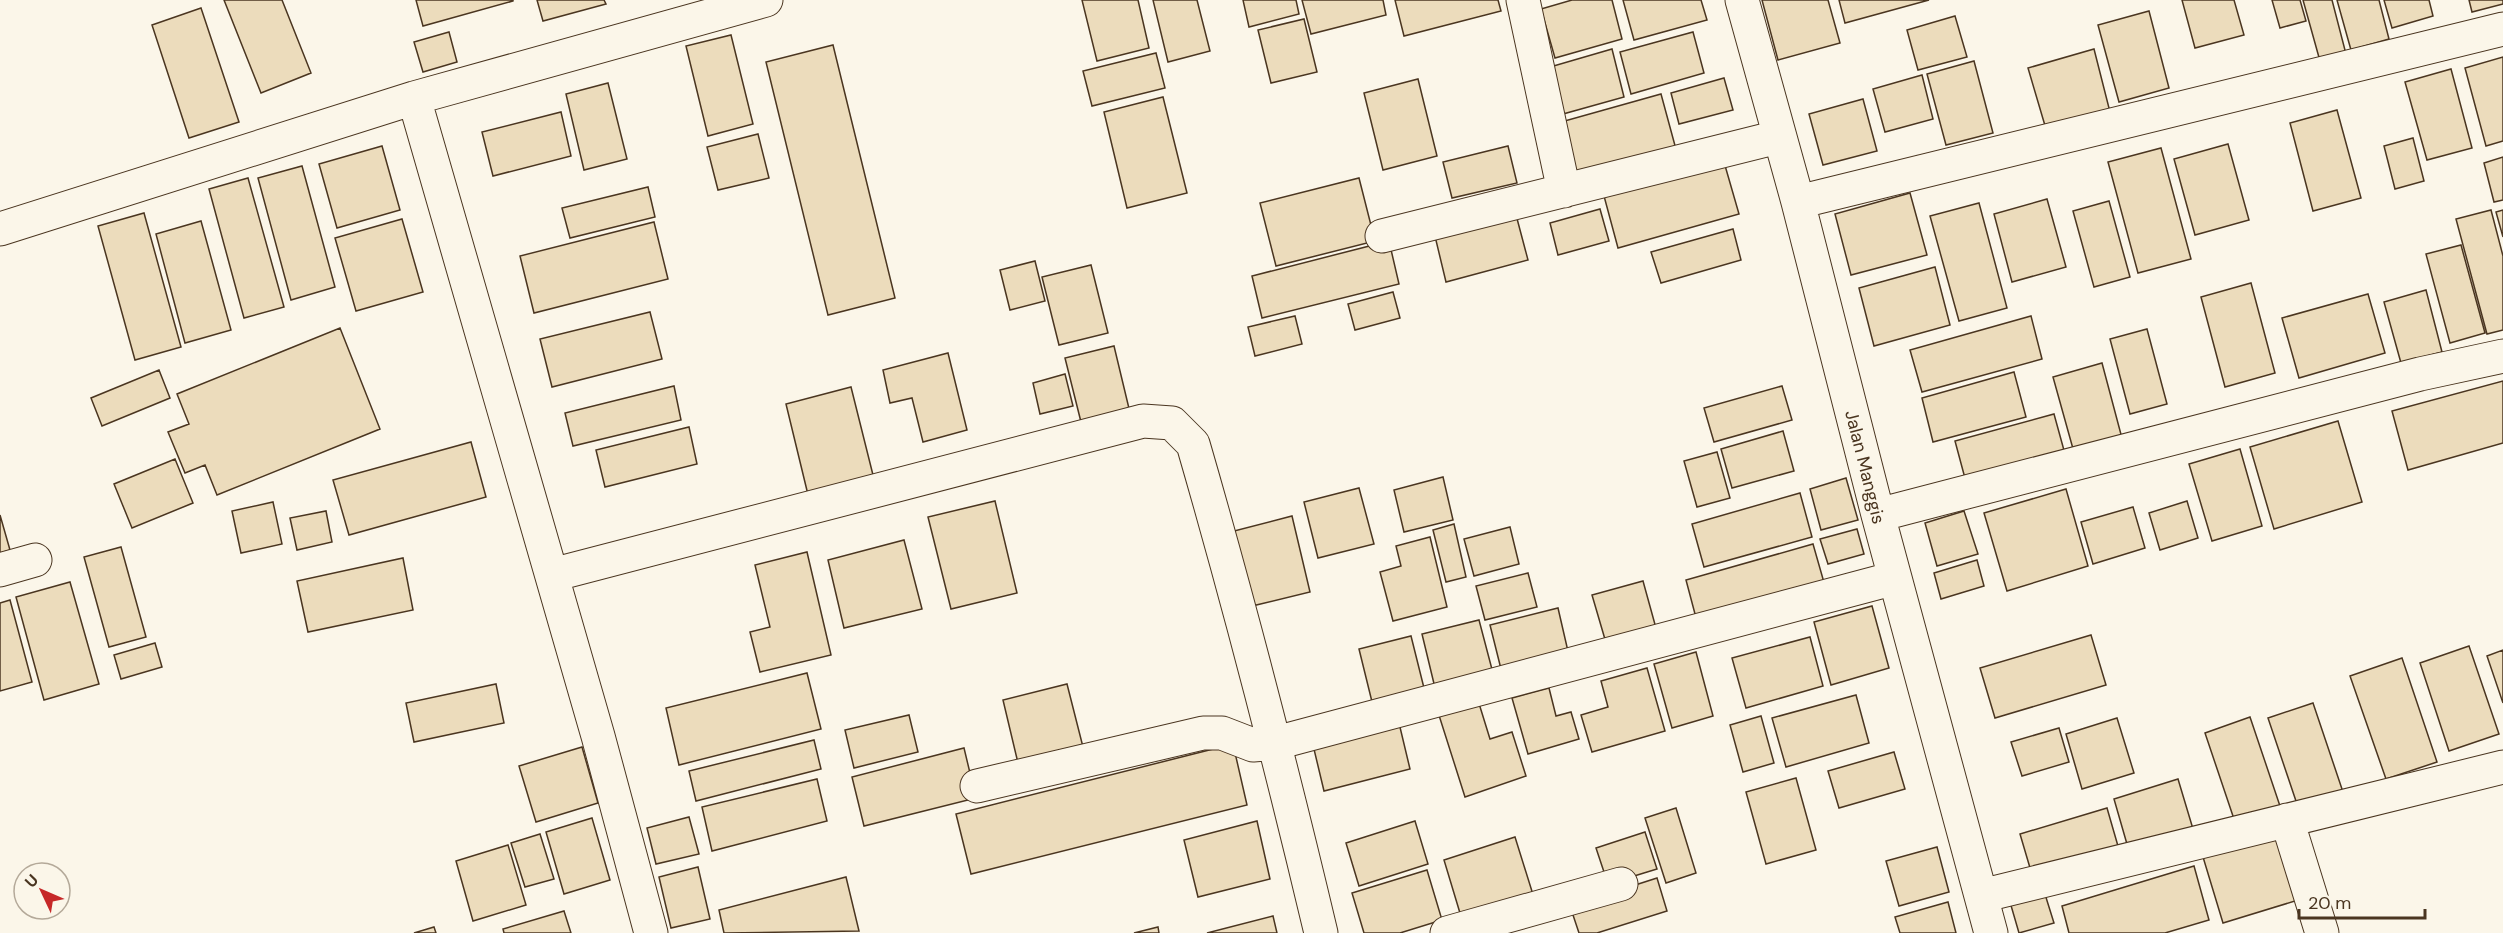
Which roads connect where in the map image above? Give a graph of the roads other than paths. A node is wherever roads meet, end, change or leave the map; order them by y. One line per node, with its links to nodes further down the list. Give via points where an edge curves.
1 (765, 0): 5 (street)
2 (1523, 0): 7 (street)
3 (1742, 0): 6 (street, Jalan Manggis)
4 (2503, 29): 8 (street)
5 (414, 98): 9 (street); 15 (street)
6 (1778, 137): 7 (street); 8 (street, Jalan Manggis)
7 (1564, 191): 10 (street)
8 (1798, 202): 12 (street, Jalan Manggis)
9 (0, 229)
10 (1382, 236)
11 (2503, 356): 12 (street, via 2420,374)
12 (1878, 515): 16 (street, Jalan Manggis)
13 (35, 560): 14 (street)
14 (0, 570)
15 (552, 575): 17 (street, via 1143,421 1172,423 1193,444); 23 (street)
16 (1895, 578): 17 (street); 22 (street, Jalan Manggis)
17 (1276, 743): 19 (street, via 1253,745 1222,733 1203,734); 24 (street)
18 (2503, 767): 20 (street)
19 (977, 786)
20 (2287, 820): 22 (street); 27 (street)
21 (1621, 884): 25 (street)
22 (1981, 896): 26 (street, Jalan Manggis)
23 (651, 933)
24 (1321, 933)
25 (1447, 933)
26 (1991, 933)
27 (2322, 933)

